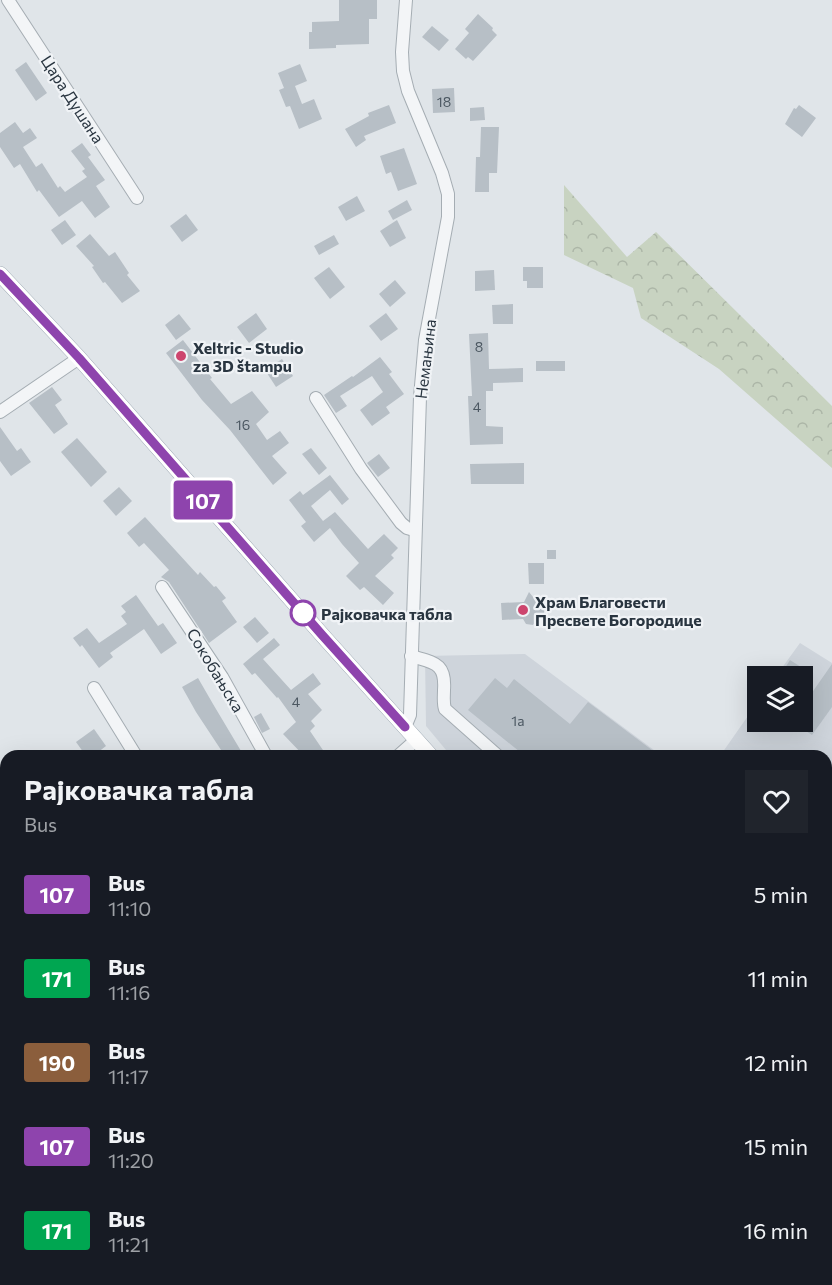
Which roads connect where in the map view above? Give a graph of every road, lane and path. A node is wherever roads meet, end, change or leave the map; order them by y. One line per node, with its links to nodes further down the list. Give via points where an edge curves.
1 (8, 0): 3 (street, Цара Душана)
2 (406, 0): 8 (street, Немањина, via 403,71 448,194 448,218 425,340)
3 (137, 198)
4 (0, 274): 5 (main road)
5 (79, 358): 7 (street); 12 (main road)
6 (316, 398): 8 (street, via 401,523)
7 (0, 412)
8 (414, 530): 10 (street, Немањина)
9 (162, 587): 15 (street, Сокобањска, via 222,677)
10 (411, 656): 12 (street, Немањина, via 410,715); 18 (street, via 440,667 446,709)
11 (94, 688): 14 (street)
12 (405, 727): 13 (main road)
13 (416, 740): 16 (street); 17 (main road)
14 (132, 750)
15 (263, 750)
16 (405, 750)
17 (425, 750)
18 (491, 750)

